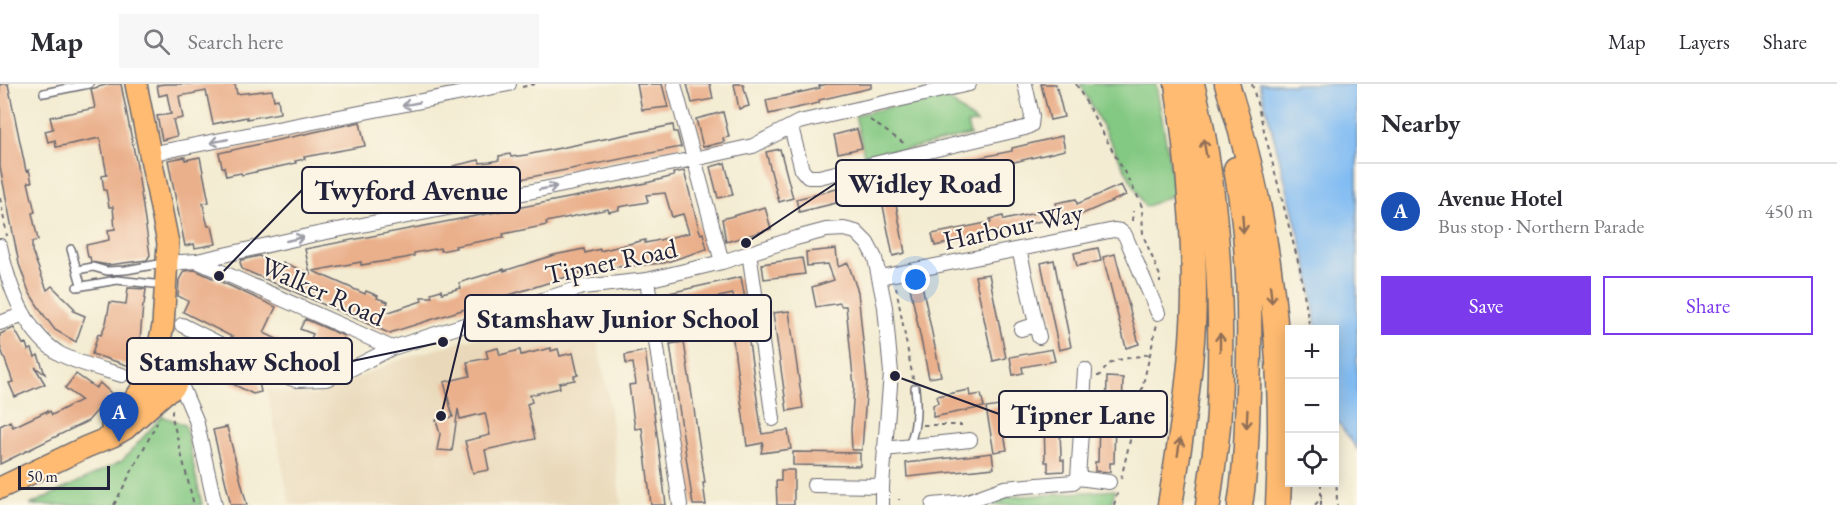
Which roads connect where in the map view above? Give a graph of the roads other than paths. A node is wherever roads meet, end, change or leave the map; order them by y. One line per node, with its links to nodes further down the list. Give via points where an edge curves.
1 (89, 84): 12 (lane)
2 (136, 84): 14 (main road)
3 (144, 84): 14 (main road)
4 (509, 84): 14 (street, one-way to 14)
5 (674, 84): 15 (street)
6 (969, 84): 13 (street)
7 (1025, 84): 13 (street, via 1031,125 819,177 808,177 802,170)
8 (1177, 84): 55 (highway, one-way to 8, via 1184,418 1194,299 1192,207)
9 (1192, 84): 56 (highway, one-way to 9, via 1219,412 1220,295 1210,178)
10 (1218, 84): 57 (highway, one-way to 57, via 1241,196 1248,287 1250,351)
11 (1227, 84): 58 (highway, one-way to 58, via 1259,201 1270,282 1278,363)
12 (44, 93)
13 (791, 127): 15 (street, via 753,146)
14 (153, 154): 24 (main road, via 156,192 168,243)
15 (694, 159): 22 (street, one-way to 15); 23 (street)
16 (1132, 216): 17 (street, Harbour Way)
17 (1119, 231): 20 (street, Harbour Way); 29 (street, Harbour Way, via 1125,235)
18 (4, 243): 30 (street, via 4,268)
19 (71, 249): 25 (lane)
20 (1019, 249): 26 (street, Harbour Way); 33 (street, via 1038,331)
21 (749, 252): 23 (street, Tipner Road); 26 (street, Tipner Road, via 826,230 844,229 856,232 867,243); 40 (street)
22 (197, 261): 24 (street, Walker Road); 34 (street, Walker Road)
23 (722, 261): 27 (street, Tipner Road)
24 (167, 263): 25 (lane, via 126,270); 28 (main road)
25 (77, 270): 28 (lane, via 79,284 117,280)
26 (880, 277): 44 (street, via 891,373)
27 (647, 280): 34 (street, Tipner Road, via 583,287); 52 (street)
28 (166, 285): 32 (main road)
29 (1158, 313)
30 (24, 314): 31 (street); 37 (street, via 60,353)
31 (0, 323)
32 (173, 325): 34 (street, Tipner Road, via 296,380 326,379); 36 (main road); 38 (main road)
33 (1021, 329)
34 (392, 348)
35 (1085, 370): 45 (street, via 1079,385)
36 (152, 373): 38 (main road, via 154,388); 42 (main road, via 119,421)
37 (122, 375)
38 (172, 388): 42 (main road, via 125,429); 51 (street, via 193,411)
39 (915, 388): 43 (lane, via 915,424)
40 (773, 419)
41 (970, 440): 43 (street)
42 (86, 447): 48 (main road)
43 (908, 447): 44 (street)
44 (884, 449): 47 (street)
45 (1078, 478): 46 (street); 54 (street, via 1073,482 1004,488 981,500)
46 (1116, 483)
47 (882, 486): 49 (street); 53 (street)
48 (0, 488)
49 (823, 490)
50 (896, 502): 53 (street)
51 (215, 505)
52 (680, 505)
53 (882, 505)
54 (933, 505)
55 (1170, 505)
56 (1208, 505)
57 (1240, 505)
58 (1278, 505)

